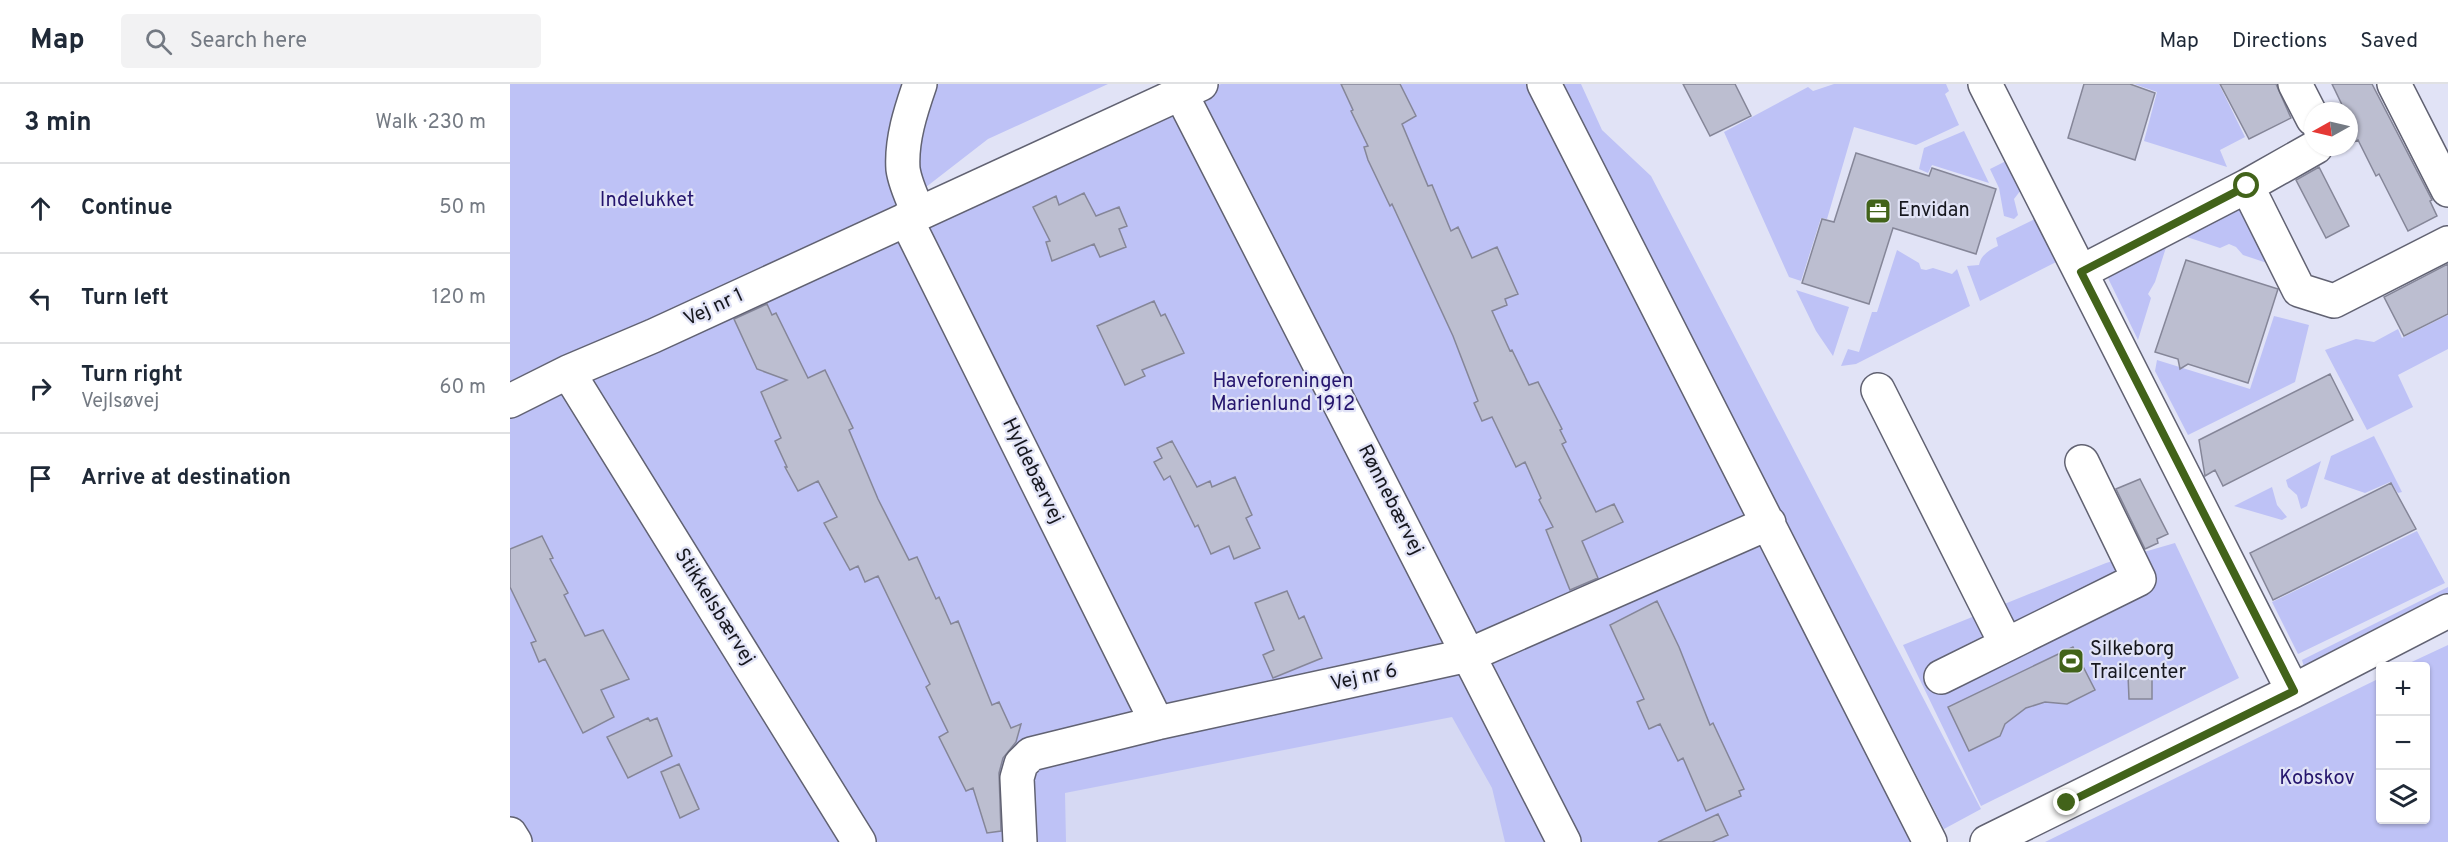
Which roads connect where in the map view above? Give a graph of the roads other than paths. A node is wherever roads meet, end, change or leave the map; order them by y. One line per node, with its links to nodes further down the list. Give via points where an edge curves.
1 (920, 84): 11 (street, Hyldebærvej, via 909,117 903,168)
2 (1544, 84): 18 (street)
3 (1985, 84): 13 (street)
4 (2295, 84): 7 (street)
5 (2394, 84): 10 (street)
6 (1191, 89): 11 (street, Vej nr 1); 21 (street, Rønnebærvej)
7 (2304, 102)
8 (2304, 154): 9 (street)
9 (2247, 186): 12 (street, via 2299,290 2334,301); 13 (street)
10 (2448, 190)
11 (912, 217): 14 (street, Vej nr 1); 24 (street, Hyldebærvej)
12 (2448, 243)
13 (2081, 272): 23 (street)
14 (568, 372): 16 (street, Vej nr 1); 27 (street, Stikkelsbærvej)
15 (1878, 390): 20 (street)
16 (510, 401)
17 (2082, 462): 20 (street, via 2139,579)
18 (1769, 523): 21 (street, Vej nr 6); 30 (street)
19 (2448, 611): 23 (street)
20 (2006, 644): 22 (street)
21 (1469, 655): 24 (street, Vej nr 6); 29 (street, Rønnebærvej)
22 (1941, 677)
23 (2294, 691): 31 (street)
24 (1157, 723): 28 (street, Vej nr 6, via 1031,754 1020,764 1017,778)
25 (510, 834): 26 (street)
26 (515, 842)
27 (859, 842)
28 (1020, 842)
29 (1564, 842)
30 (1930, 842)
31 (1987, 842)

